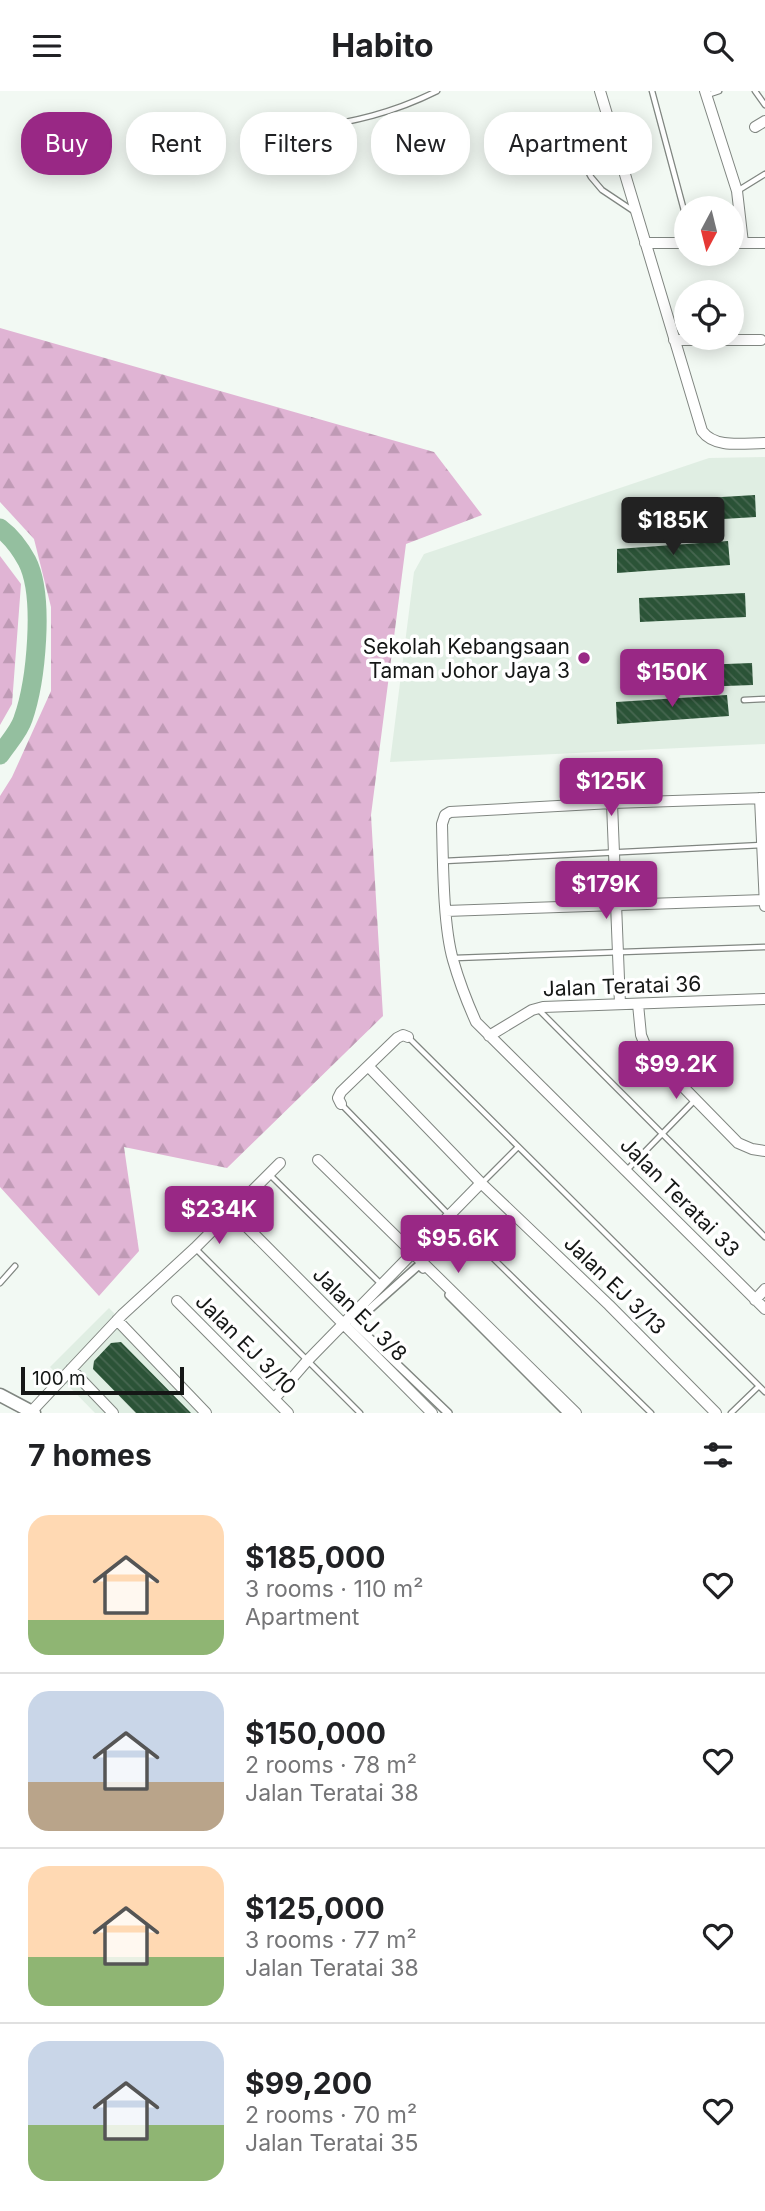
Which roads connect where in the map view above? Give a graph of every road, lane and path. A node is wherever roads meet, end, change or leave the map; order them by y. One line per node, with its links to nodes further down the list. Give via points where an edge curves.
1 (437, 91): 8 (lane, via 404,107)
2 (600, 91): 16 (street)
3 (652, 91): 14 (lane)
4 (719, 91): 6 (lane)
5 (755, 91): 7 (lane)
6 (706, 93): 13 (street)
7 (765, 105)
8 (357, 119)
9 (765, 121): 10 (street)
10 (755, 127)
11 (765, 174): 13 (lane)
12 (590, 175): 16 (lane, via 602,190)
13 (737, 191): 15 (street)
14 (680, 196)
15 (738, 196)
16 (635, 212): 17 (street)
17 (645, 243): 18 (street); 21 (street)
18 (674, 243)
19 (744, 243): 20 (street)
20 (765, 243)
21 (674, 340)
22 (744, 340): 23 (street)
23 (761, 340)
24 (677, 350): 25 (street, via 708,440)
25 (765, 443)
26 (765, 699): 27 (lane)
27 (744, 700)
28 (762, 798): 29 (street); 30 (street)
29 (612, 803): 31 (street); 32 (street, Jalan Teratai 33, via 450,812 443,818)
30 (763, 844): 31 (lane); 33 (street)
31 (614, 852): 32 (lane); 34 (street)
32 (444, 861): 36 (street, Jalan Teratai 33)
33 (765, 900): 34 (street); 35 (street)
34 (616, 905): 36 (street); 38 (street)
35 (765, 905)
36 (446, 911): 39 (street, Jalan Teratai 33)
37 (765, 947): 38 (lane)
38 (618, 953): 39 (lane); 41 (street)
39 (452, 958): 44 (street, Jalan Teratai 33, via 467,1003)
40 (765, 999): 42 (street, Jalan Teratai 36)
41 (620, 1004): 42 (street, Jalan Teratai 36); 43 (street, Jalan Teratai 36)
42 (638, 1004): 47 (street, via 643,1044)
43 (537, 1008): 44 (street, Jalan Teratai 36); 49 (lane)
44 (489, 1036): 54 (street, Jalan Teratai 33)
45 (408, 1037): 46 (street, via 400,1036); 50 (lane)
46 (368, 1066): 48 (street, via 341,1092); 56 (street, Jalan EJ 3/13)
47 (696, 1099): 49 (lane); 51 (street, via 738,1143)
48 (341, 1104): 58 (lane)
49 (664, 1133): 54 (lane); 59 (lane)
50 (518, 1147): 56 (lane); 73 (lane)
51 (765, 1151)
52 (318, 1160): 61 (street)
53 (280, 1163): 55 (street)
54 (627, 1170): 66 (street, Jalan Teratai 33)
55 (269, 1174): 57 (street); 64 (lane)
56 (481, 1184): 58 (street); 87 (street, Jalan EJ 3/13)
57 (232, 1212): 60 (street); 70 (street, Jalan EJ 3/8)
58 (450, 1216): 61 (street); 86 (lane)
59 (765, 1237)
60 (195, 1248): 69 (street); 71 (lane)
61 (413, 1253): 64 (street); 85 (street)
62 (15, 1266): 63 (lane)
63 (0, 1283)
64 (382, 1285): 70 (street)
65 (765, 1289): 66 (street)
66 (755, 1300): 68 (street, Jalan Teratai 33)
67 (177, 1301): 76 (street, Jalan EJ 3/10)
68 (765, 1309)
69 (117, 1320): 72 (street); 79 (street)
70 (343, 1325): 71 (street); 82 (street, Jalan EJ 3/8)
71 (307, 1361): 76 (street); 81 (lane)
72 (71, 1369): 77 (street); 78 (street)
73 (759, 1386): 74 (lane); 88 (lane)
74 (765, 1392)
75 (0, 1395): 77 (main road)
76 (274, 1399): 80 (street, Jalan EJ 3/10)
77 (32, 1412)
78 (113, 1413)
79 (206, 1413)
80 (288, 1413)
81 (360, 1413)
82 (432, 1413)
83 (447, 1413): 84 (street, via 354,1323 419,1265)
84 (567, 1413)
85 (576, 1413)
86 (651, 1413)
87 (716, 1413)
88 (731, 1413)

